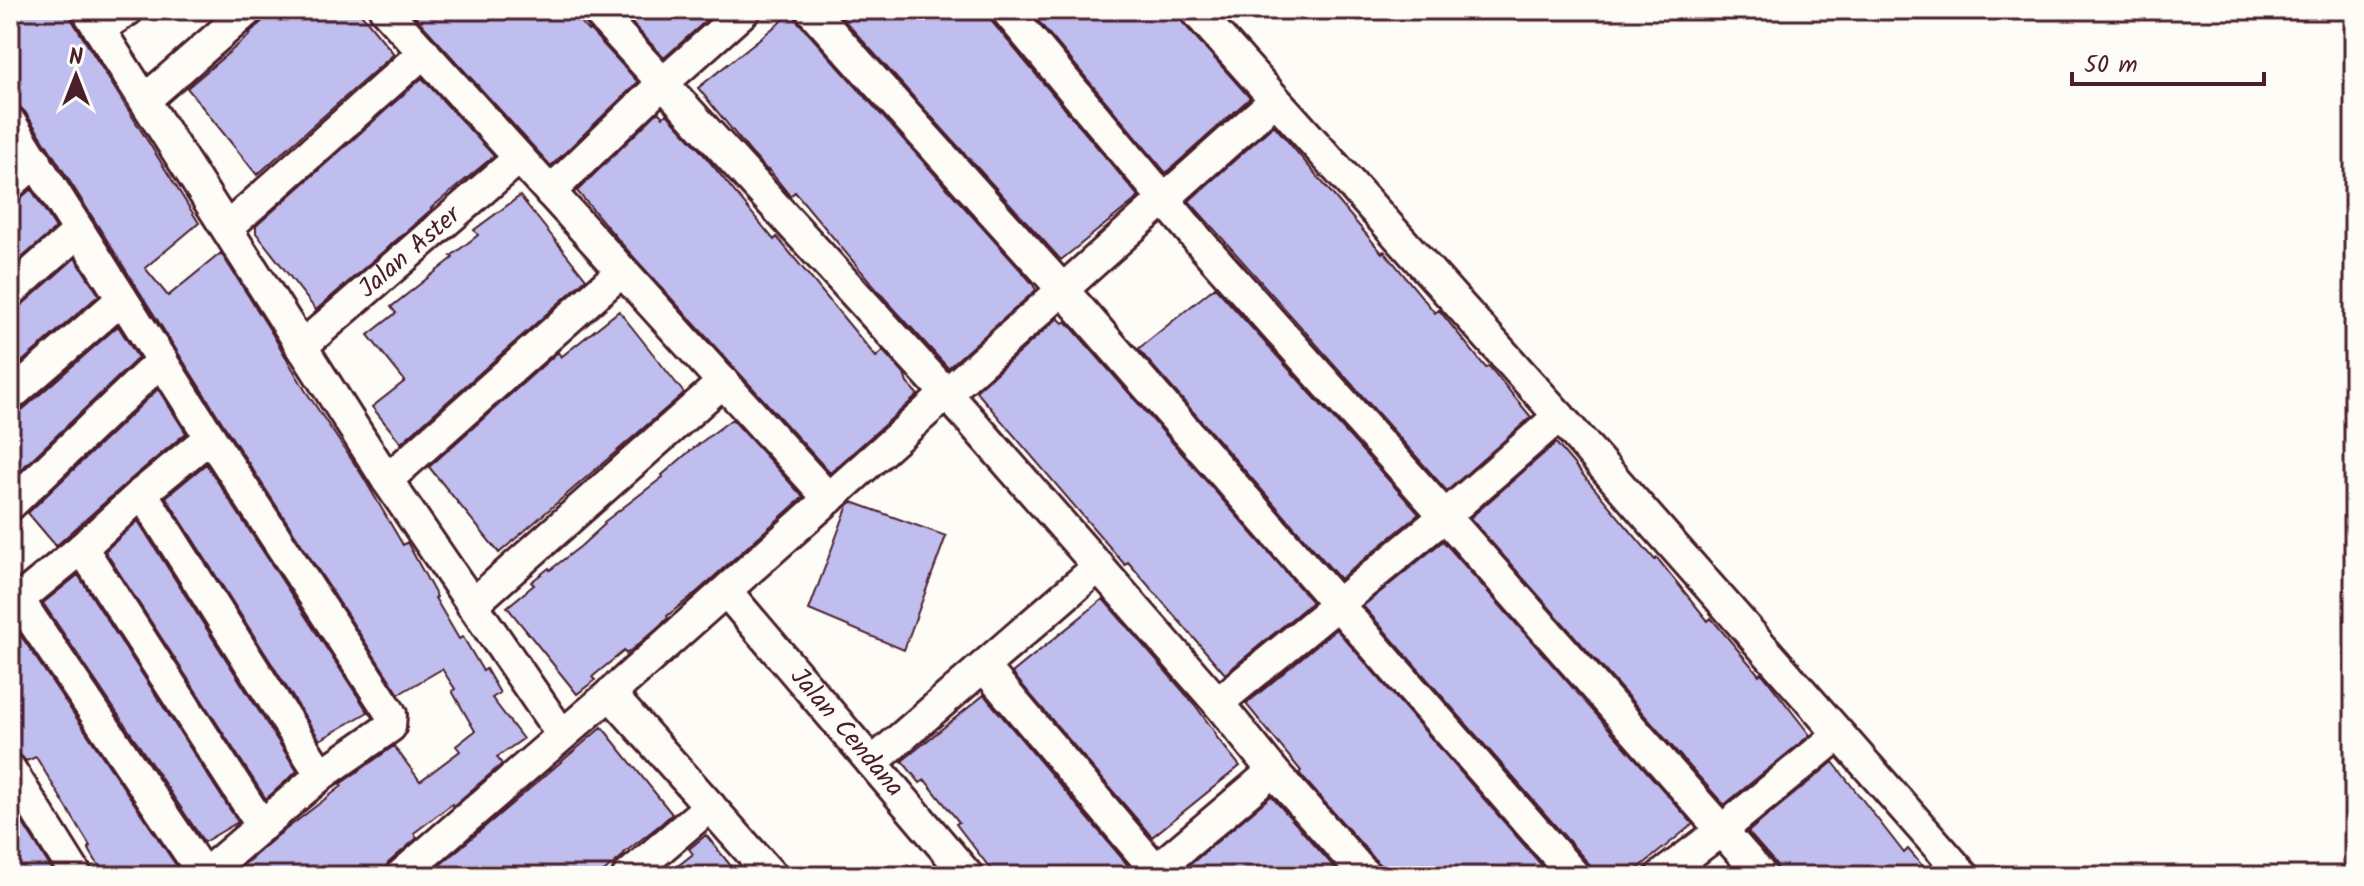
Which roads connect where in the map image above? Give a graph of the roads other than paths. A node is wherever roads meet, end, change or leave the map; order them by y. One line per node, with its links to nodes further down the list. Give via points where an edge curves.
1 (128, 10): 9 (street)
2 (248, 10): 12 (street)
3 (385, 10): 10 (street)
4 (596, 10): 11 (street)
5 (745, 10): 11 (street)
6 (811, 10): 23 (street)
7 (1006, 10): 19 (street)
8 (1195, 10): 13 (street)
9 (93, 20): 12 (street)
10 (424, 52): 15 (street); 20 (street)
11 (663, 83): 18 (street); 29 (street)
12 (146, 99): 20 (street)
13 (1274, 101): 19 (street); 31 (street)
14 (10, 122): 16 (street)
15 (519, 158): 18 (street); 26 (street, Jalan Aster)
16 (36, 161): 17 (street); 21 (street)
17 (10, 184)
18 (550, 192): 22 (street)
19 (1164, 200): 23 (street); 37 (street)
20 (227, 228): 26 (street)
21 (79, 231): 24 (street); 25 (street)
22 (622, 271): 28 (street); 33 (street)
23 (1063, 290): 29 (street); 43 (street)
24 (10, 292)
25 (122, 299): 27 (street); 30 (street)
26 (301, 347): 33 (street)
27 (162, 360): 32 (street); 36 (street)
28 (723, 382): 35 (street); 42 (street)
29 (947, 393): 35 (street); 39 (street)
30 (10, 396)
31 (1559, 416): 37 (street); 48 (street)
32 (210, 437): 34 (street); 52 (street, via 391,714 390,727)
33 (387, 480): 42 (street)
34 (142, 493): 38 (street); 52 (street)
35 (829, 499): 40 (street)
36 (10, 505)
37 (1445, 516): 43 (street); 56 (street)
38 (82, 548): 41 (street); 55 (street)
39 (1099, 566): 44 (street); 46 (street)
40 (726, 591): 45 (street); 49 (street, Jalan Cendana)
41 (14, 603): 59 (street)
42 (472, 605): 47 (street)
43 (1338, 605): 46 (street); 65 (street)
44 (984, 667): 49 (street); 57 (street)
45 (610, 694): 47 (street); 53 (street)
46 (1218, 703): 51 (street)
47 (562, 735): 60 (street)
48 (1838, 735): 56 (street); 68 (street)
49 (872, 763): 63 (street, Jalan Cendana)
50 (10, 769): 54 (street)
51 (1273, 771): 57 (street); 64 (street)
52 (321, 775): 55 (street)
53 (710, 806): 61 (street); 62 (street)
54 (20, 810): 58 (street)
55 (262, 826): 59 (street)
56 (1722, 830): 66 (street); 67 (street)
57 (1155, 874)
58 (77, 876)
59 (203, 876)
60 (400, 876)
61 (628, 876)
62 (772, 876)
63 (968, 876)
64 (1366, 876)
65 (1575, 876)
66 (1661, 876)
67 (1762, 876)
68 (1964, 876)

